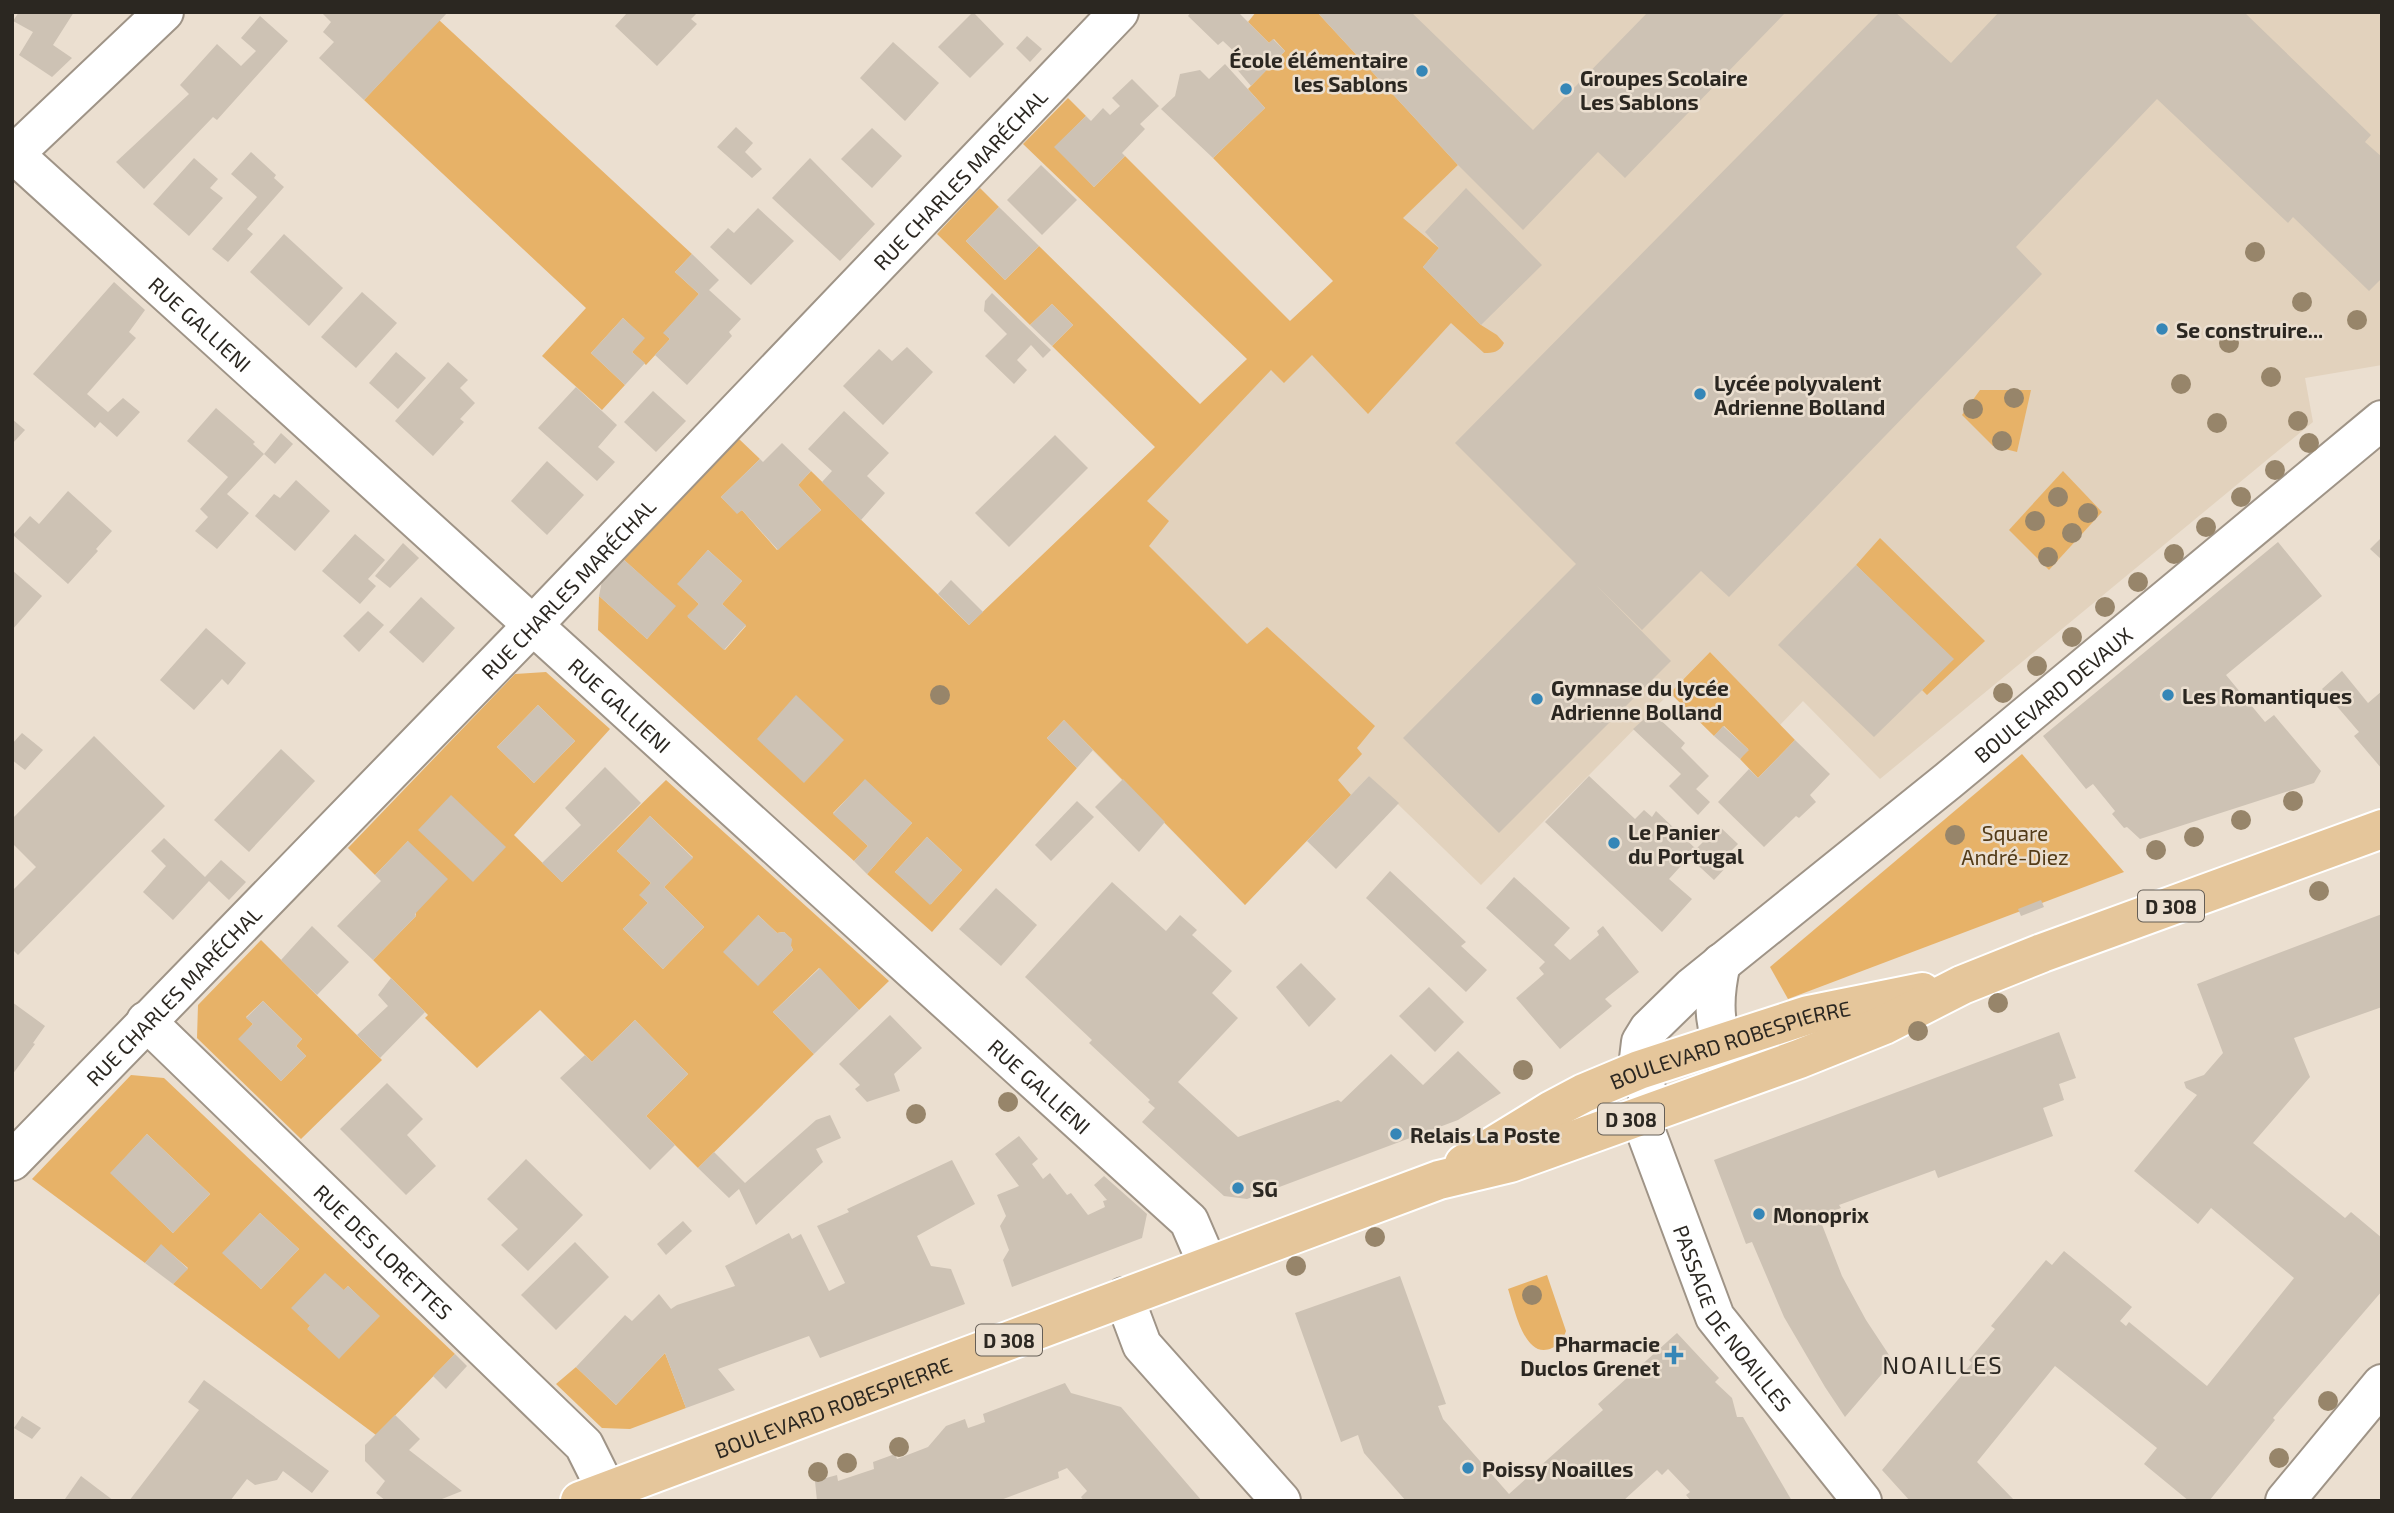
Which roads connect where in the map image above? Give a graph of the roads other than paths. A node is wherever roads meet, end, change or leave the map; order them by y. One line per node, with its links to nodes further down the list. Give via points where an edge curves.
1 (164, 12): 3 (street)
2 (1119, 12): 5 (street, RUE CHARLES MARÉCHAL)
3 (13, 155): 5 (street, RUE GALLIENI)
4 (2382, 420): 7 (street, BOULEVARD DEVAUX)
5 (533, 625): 9 (street, RUE CHARLES MARÉCHAL); 16 (street, RUE GALLIENI, via 1189,1220)
6 (2382, 829): 8 (main road, BOULEVARD ROBESPIERRE / D 308)
7 (1721, 963): 10 (street, via 1714,1016); 11 (street, BOULEVARD DEVAUX, via 1649,1029 1641,1042)
8 (1962, 985): 10 (main road, BOULEVARD ROBESPIERRE / D 308, via 1808,1015); 12 (main road, BOULEVARD ROBESPIERRE / D 308, via 1852,1039)
9 (146, 1021): 14 (street, RUE CHARLES MARÉCHAL); 19 (street, RUE DES LORETTES, via 584,1445)
10 (1721, 1042): 11 (main road, BOULEVARD ROBESPIERRE / D 308); 12 (street)
11 (1639, 1070): 13 (street, PASSAGE DE NOAILLES); 15 (main road, BOULEVARD ROBESPIERRE / D 308, via 1552,1110)
12 (1734, 1082): 13 (main road, BOULEVARD ROBESPIERRE / D 308)
13 (1647, 1114): 15 (main road, BOULEVARD ROBESPIERRE / D 308, via 1510,1163); 21 (street, PASSAGE DE NOAILLES, via 1715,1317)
14 (12, 1161)
15 (1439, 1180): 16 (main road, BOULEVARD ROBESPIERRE / D 308)
16 (1208, 1265): 17 (main road, BOULEVARD ROBESPIERRE / D 308)
17 (1124, 1297): 19 (main road, BOULEVARD ROBESPIERRE / D 308); 20 (street, via 1143,1345)
18 (2382, 1384): 22 (street)
19 (594, 1496)
20 (1281, 1501)
21 (1862, 1501)
22 (2286, 1501)

